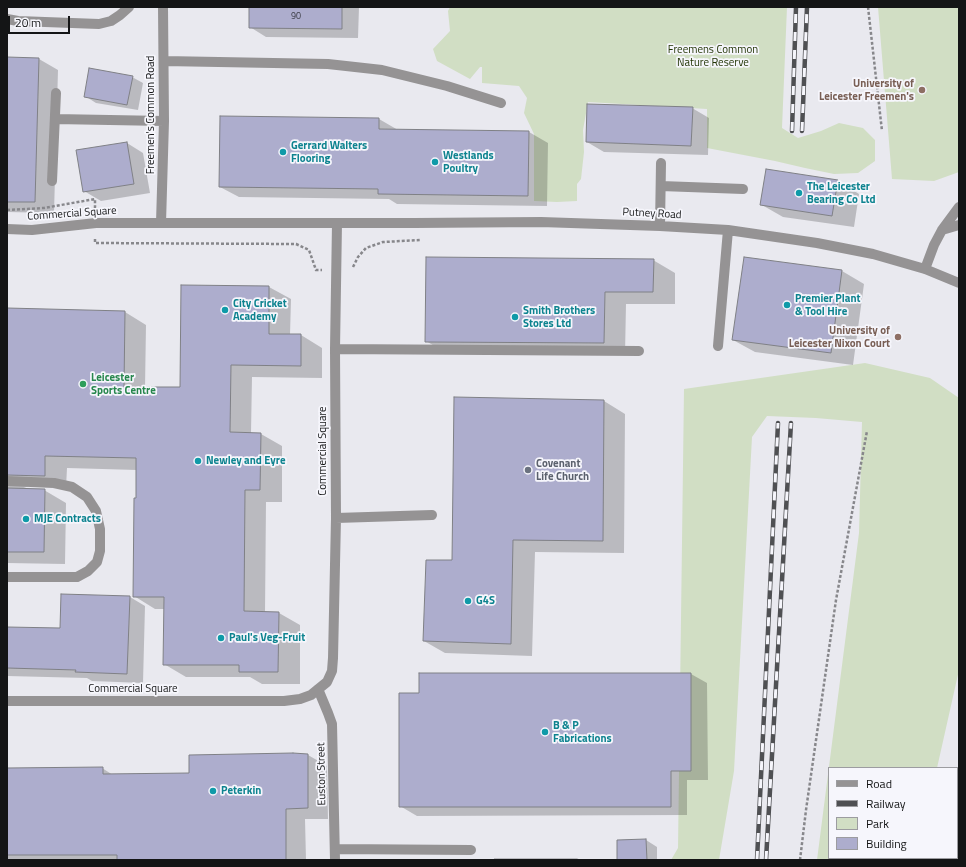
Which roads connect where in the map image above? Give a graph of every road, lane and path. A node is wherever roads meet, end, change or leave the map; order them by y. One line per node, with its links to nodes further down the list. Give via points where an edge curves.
1 (129, 7): 4 (street, via 111,21 99,24)
2 (163, 7): 5 (street, Freemen's Common Road)
3 (868, 7): 10 (path)
4 (7, 19)
5 (164, 61): 7 (street, via 328,64 382,70); 9 (street, Freemen's Common Road)
6 (56, 93): 8 (street)
7 (502, 103)
8 (55, 120): 9 (street); 12 (street)
9 (164, 121): 18 (street, Freemen's Common Road)
10 (882, 131)
11 (661, 163): 13 (street)
12 (52, 181)
13 (661, 186): 14 (street); 20 (street)
14 (743, 189)
15 (73, 203): 17 (path)
16 (959, 207): 24 (street)
17 (7, 210)
18 (161, 223): 19 (street, Commercial Square); 22 (street, Commercial Square, via 96,223 32,230)
19 (337, 223): 20 (street, Putney Road, via 541,222); 32 (street, Commercial Square)
20 (660, 226): 23 (street, Putney Road)
21 (959, 226): 24 (street)
22 (7, 229)
23 (728, 230): 29 (street, Putney Road, via 838,247); 31 (street)
24 (942, 230): 29 (street)
25 (421, 240): 27 (path, via 383,242)
26 (114, 244): 28 (path, via 296,244)
27 (366, 248)
28 (309, 250)
29 (925, 269): 30 (street, Putney Road)
30 (959, 283)
31 (718, 346)
32 (335, 349): 33 (street); 37 (street, Commercial Square)
33 (639, 351)
34 (867, 431): 44 (path, via 836,600)
35 (7, 481): 38 (street, via 54,483 72,487 87,497 96,511 100,529 100,551 97,562 77,577)
36 (432, 515): 37 (street)
37 (336, 518): 39 (street, Commercial Square, via 332,671 327,682)
38 (7, 577)
39 (318, 689): 40 (street, Commercial Square, via 310,696 284,701); 41 (street, Euston Street, via 332,724)
40 (7, 702)
41 (335, 849): 42 (street); 43 (street, Euston Street)
42 (470, 850)
43 (335, 860)
44 (800, 860)

